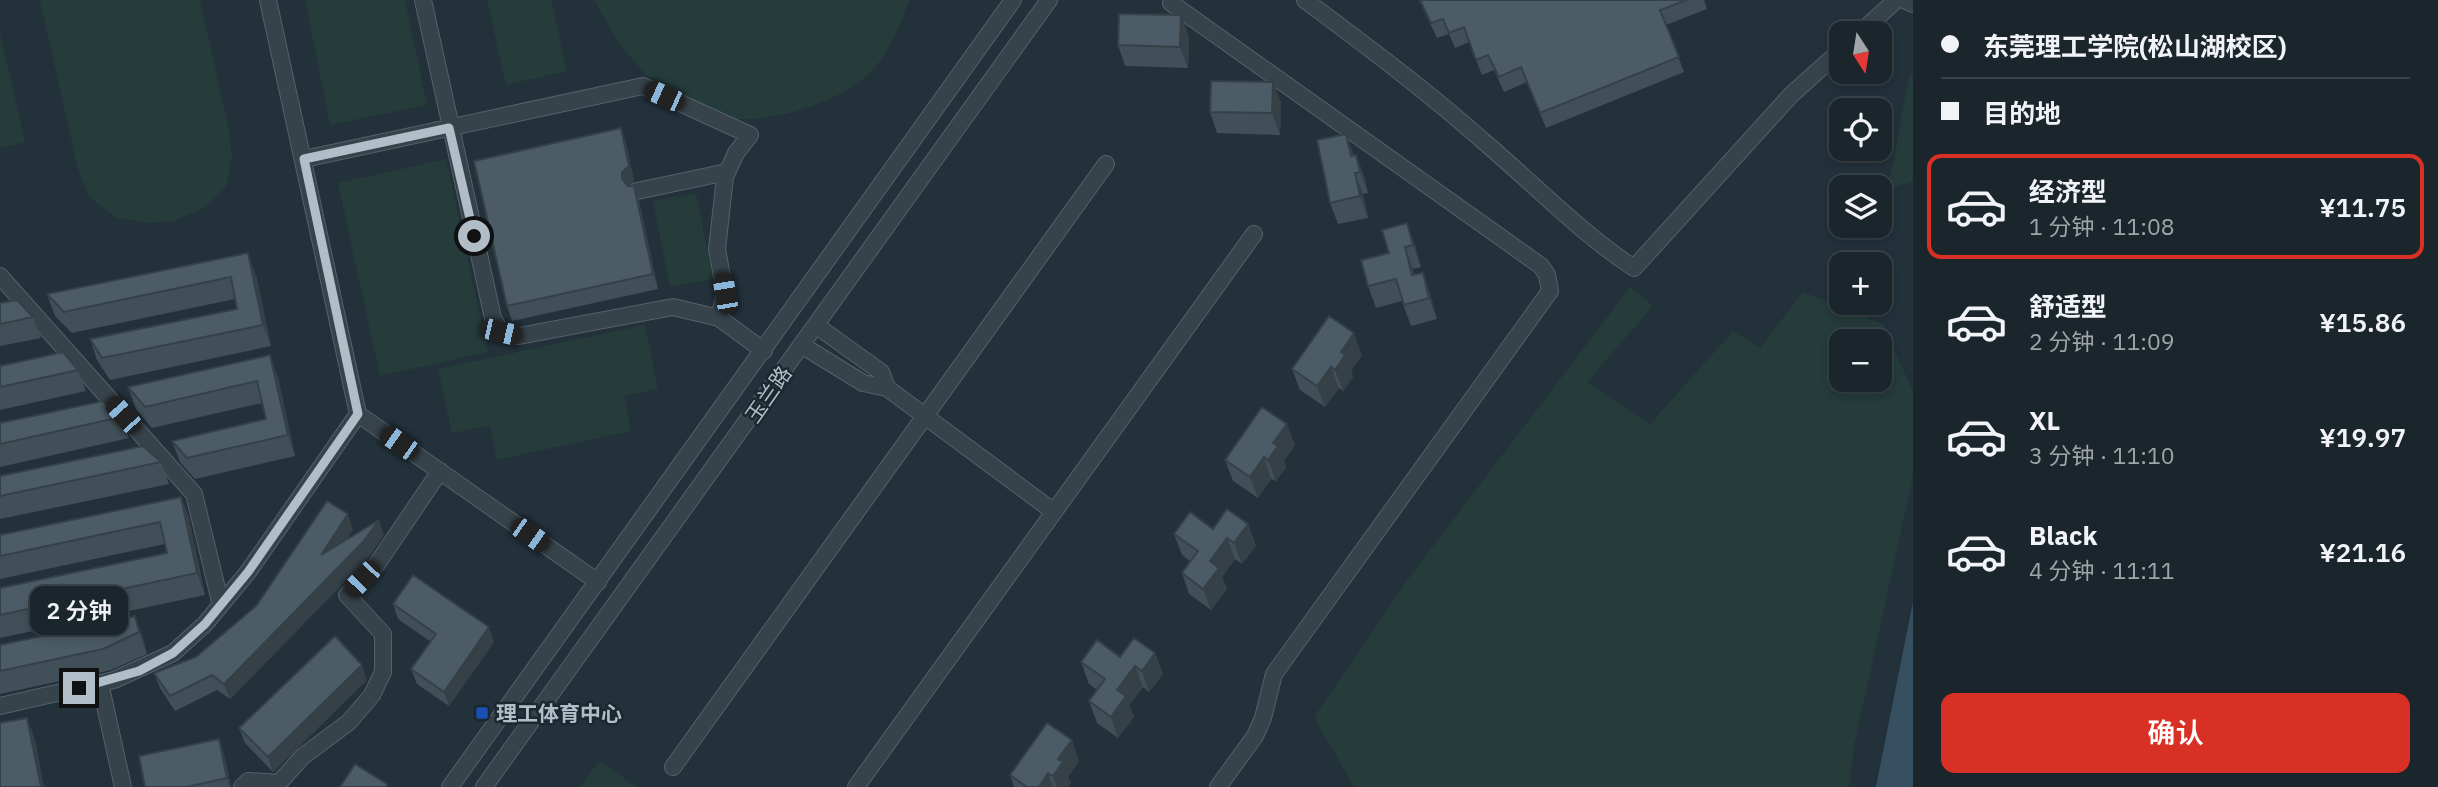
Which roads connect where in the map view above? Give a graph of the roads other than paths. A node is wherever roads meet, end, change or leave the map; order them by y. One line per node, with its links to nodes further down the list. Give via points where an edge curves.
1 (268, 0): 13 (street)
2 (423, 0): 12 (street)
3 (1013, 0): 22 (street, 玉兰路)
4 (1049, 0): 20 (street, 玉兰路)
5 (1305, 0): 11 (street, via 1417,85 1580,230 1634,268 1791,96)
6 (1896, 0): 10 (street)
7 (1905, 0): 9 (street)
8 (1171, 3): 38 (street, via 1541,266 1550,291 1274,674 1255,736)
9 (1913, 4)
10 (1873, 21)
11 (1829, 61)
12 (449, 128): 13 (street); 15 (street, via 643,86 750,135); 19 (street, via 493,318 501,332 519,336 673,307)
13 (304, 159): 24 (street)
14 (1106, 164): 25 (street)
15 (727, 172): 16 (street); 19 (street, via 717,249 725,293)
16 (637, 191)
17 (1254, 234): 27 (street)
18 (0, 276): 29 (street, via 194,494)
19 (719, 318): 22 (street)
20 (817, 326): 21 (street, 玉兰路); 23 (street, via 881,372)
21 (803, 346): 23 (street, via 863,383); 36 (street, 玉兰路)
22 (764, 351): 28 (street, 玉兰路)
23 (887, 388): 25 (street)
24 (358, 414): 26 (street); 29 (street)
25 (927, 418): 27 (street); 32 (street)
26 (440, 471): 28 (street); 34 (street, via 377,564 347,595 383,634 383,672 372,695 349,722 302,757 279,783 248,780)
27 (1053, 511): 37 (street)
28 (598, 582): 35 (street, 玉兰路)
29 (221, 605): 30 (street, via 173,653 139,671)
30 (100, 683): 31 (street); 33 (street)
31 (0, 706)
32 (673, 767)
33 (123, 787)
34 (242, 787)
35 (450, 787)
36 (484, 787)
37 (856, 787)
38 (1218, 787)

